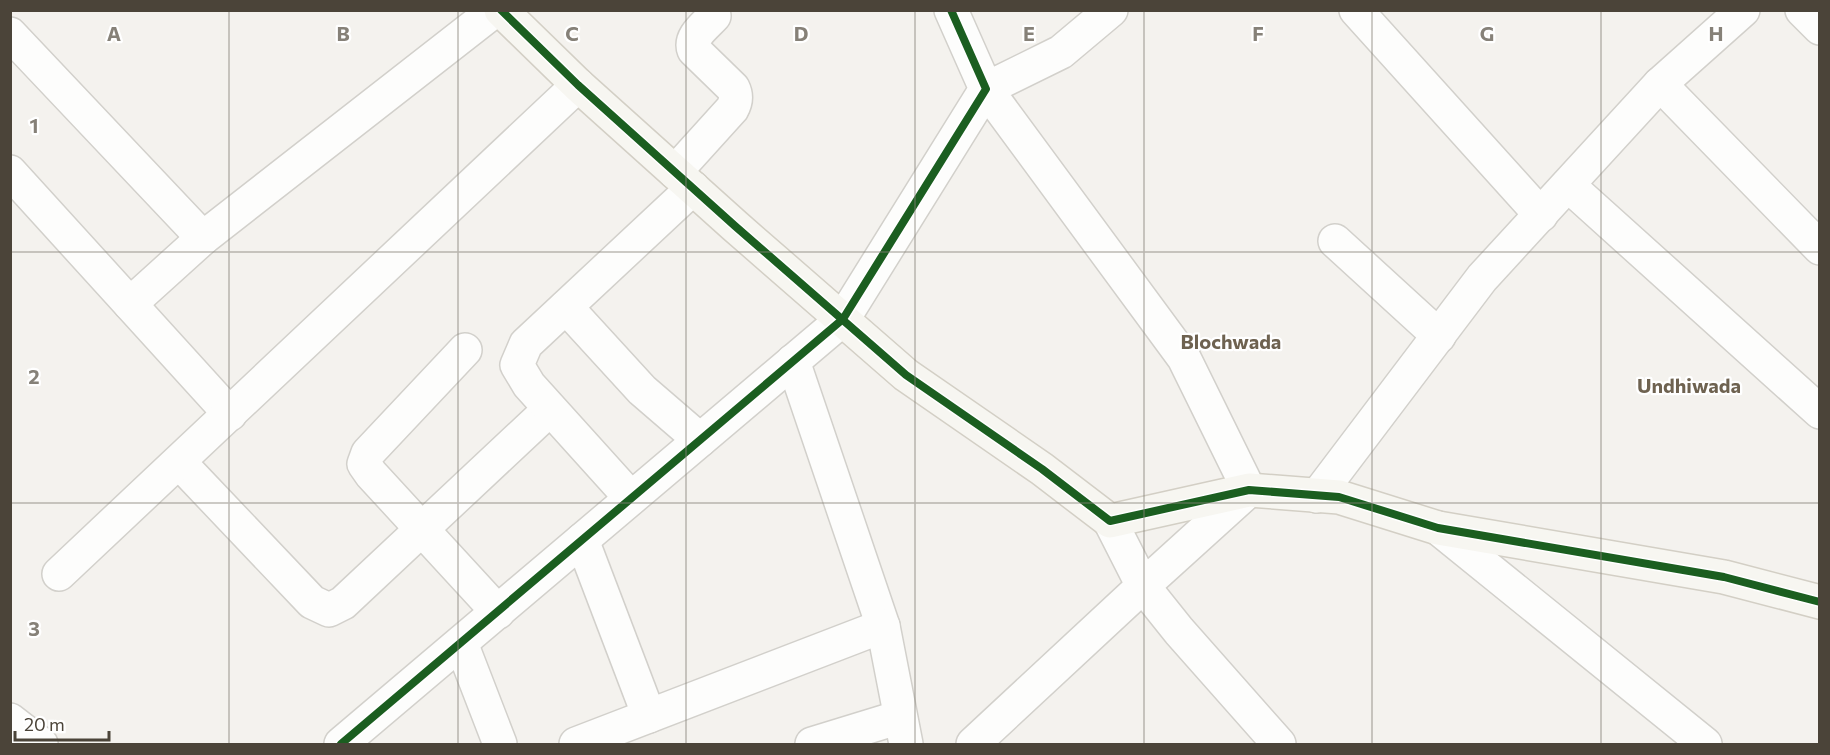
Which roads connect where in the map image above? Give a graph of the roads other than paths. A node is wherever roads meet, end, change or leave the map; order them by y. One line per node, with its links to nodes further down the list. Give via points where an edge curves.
1 (495, 10): 18 (street)
2 (501, 10): 12 (street)
3 (713, 10): 15 (street, via 714,16 694,37 692,45 733,88 735,103)
4 (951, 10): 13 (street)
5 (1111, 10): 13 (street, via 1061,52)
6 (1356, 10): 17 (street)
7 (1743, 10): 11 (street)
8 (1802, 10): 9 (street)
9 (1820, 28)
10 (10, 34): 18 (street)
11 (1660, 84): 16 (street); 20 (street)
12 (578, 85): 15 (street); 29 (street)
13 (987, 90): 23 (street); 32 (street, via 1184,358)
14 (10, 172): 21 (street)
15 (684, 180): 22 (street); 23 (street)
16 (1568, 185): 17 (street); 28 (street)
17 (1541, 215): 24 (street, via 1482,278)
18 (202, 238): 21 (street)
19 (1335, 241): 24 (street)
20 (1820, 248)
21 (130, 304): 29 (street)
22 (566, 307): 27 (street, via 526,344 518,365); 30 (street, via 642,390)
23 (843, 319): 26 (street); 35 (street, via 906,375)
24 (1438, 336): 33 (street)
25 (465, 350): 37 (street, via 368,453 364,464)
26 (793, 361): 30 (street); 43 (street)
27 (550, 409): 34 (street); 37 (street)
28 (1820, 412)
29 (230, 414): 31 (street)
30 (700, 440): 34 (street)
31 (179, 462): 37 (street, via 312,602 329,610 343,603); 39 (street)
32 (1249, 490): 33 (street); 35 (street); 40 (street)
33 (1317, 496): 36 (street, via 1339,497)
34 (631, 498): 38 (street)
35 (1110, 521): 40 (street)
36 (1438, 528): 41 (street, via 1724,577); 55 (street)
37 (422, 530): 42 (street)
38 (582, 540): 42 (street); 45 (street)
39 (59, 574)
40 (1143, 586): 53 (street); 54 (street)
41 (1820, 602)
42 (498, 612): 44 (street)
43 (884, 626): 45 (street); 47 (street)
44 (461, 643): 49 (street); 50 (street)
45 (649, 716): 51 (street)
46 (10, 720): 48 (street)
47 (903, 730): 52 (street)
48 (41, 744)
49 (341, 744)
50 (501, 744)
51 (576, 744)
52 (812, 744)
53 (973, 744)
54 (1279, 744)
55 (1705, 744)

